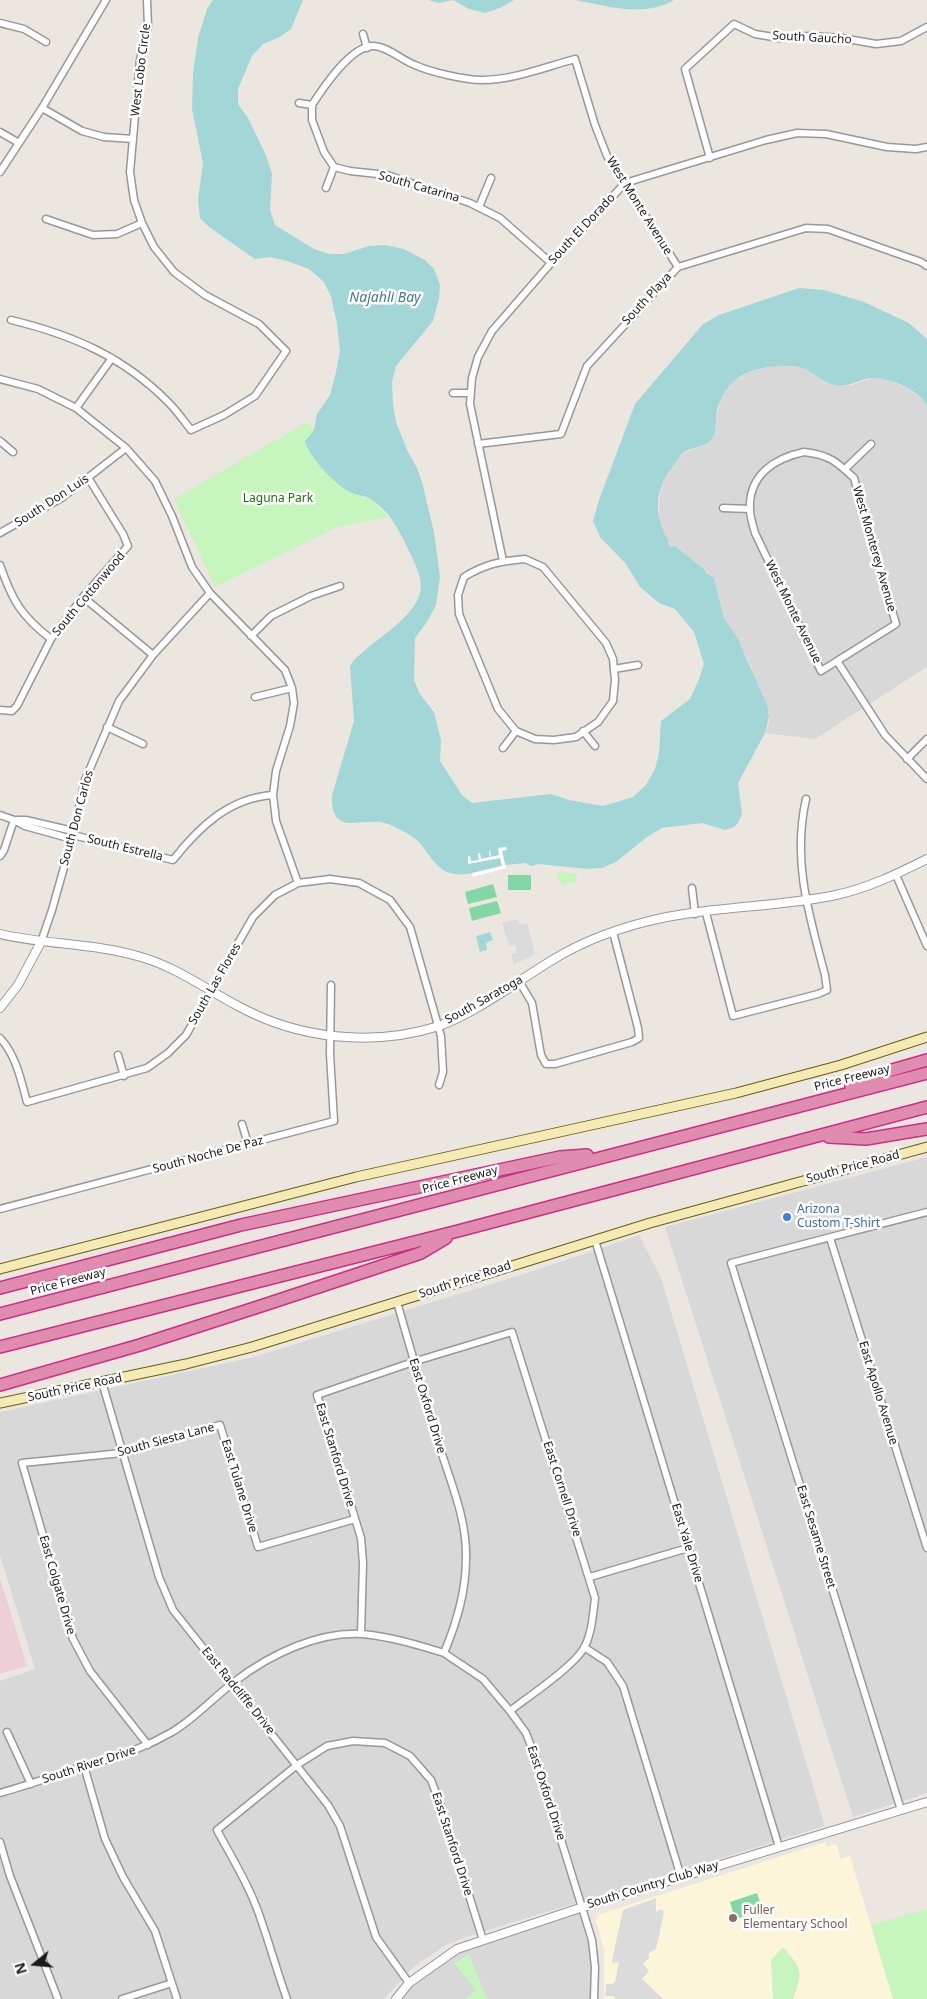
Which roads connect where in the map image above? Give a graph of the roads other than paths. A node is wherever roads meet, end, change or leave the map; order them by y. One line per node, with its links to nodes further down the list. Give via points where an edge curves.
1 (106, 0): 10 (street)
2 (147, 1): 12 (street, West Lobo Circle, via 148,26 140,60)
3 (0, 23): 6 (street, via 24,29)
4 (927, 27): 15 (street, South Gaucho, via 901,41 876,44 810,36 779,38 755,34 734,24 685,69)
5 (363, 34): 7 (street)
6 (46, 42)
7 (367, 48): 9 (street, via 358,51 327,80); 19 (street, West Monte Avenue, via 373,46 388,51 433,71 481,80 511,77 574,59 607,156)
8 (299, 102): 9 (street)
9 (312, 104): 16 (street, via 312,120 324,152)
10 (42, 108): 12 (street, via 82,131 104,137); 13 (street)
11 (0, 132): 13 (street)
12 (133, 139): 23 (street, West Lobo Circle, via 130,172 134,200)
13 (18, 143): 17 (street)
14 (927, 147): 15 (street, South El Dorado, via 887,147 826,134 797,133)
15 (710, 158): 19 (street, South El Dorado)
16 (334, 167): 20 (street); 21 (street, South Catarina, via 387,175)
17 (0, 172)
18 (491, 178): 21 (street)
19 (625, 183): 24 (street, South El Dorado); 26 (street, West Monte Avenue)
20 (326, 188)
21 (479, 207): 24 (street, South Catarina, via 500,218)
22 (46, 219): 23 (street, via 94,235 118,234)
23 (142, 223): 28 (street, West Lobo Circle, via 154,247 174,272 205,294 259,324 286,351 256,396 191,430 145,381)
24 (551, 263): 31 (street, South El Dorado, via 492,331 478,356)
25 (927, 266): 26 (street, South Playa, via 828,229 806,228)
26 (678, 267): 34 (street, South Playa, via 587,366 561,434)
27 (11, 320): 28 (street, via 71,337)
28 (112, 358): 32 (street)
29 (0, 379): 32 (street, via 38,390)
30 (453, 393): 31 (street)
31 (471, 393): 34 (street, South El Dorado)
32 (76, 408): 36 (street)
33 (0, 441): 37 (street)
34 (478, 444): 44 (street, South El Dorado)
35 (870, 444): 39 (street)
36 (126, 448): 40 (street, South Don Luis); 47 (street, via 154,481 192,567)
37 (13, 452)
38 (787, 456): 39 (street, West Monterey Avenue, via 804,452 822,454); 42 (street, West Monte Avenue, via 758,477)
39 (844, 469): 52 (street, West Monterey Avenue, via 854,478 896,624)
40 (88, 478): 43 (street, South Don Luis, via 39,512); 48 (street, South Cottonwood, via 128,546)
41 (723, 508): 42 (street)
42 (750, 509): 52 (street, West Monte Avenue, via 755,533 822,670)
43 (0, 533)
44 (503, 561): 54 (street, via 526,559 543,567 606,643); 59 (street, via 480,567 464,577 458,595 459,614 498,709)
45 (0, 564): 50 (street, via 20,610)
46 (340, 586): 49 (street, via 271,616)
47 (210, 593): 49 (street); 51 (street, South Don Carlos)
48 (83, 597): 50 (street, South Cottonwood); 51 (street)
49 (251, 636): 55 (street, via 285,670)
50 (51, 639): 57 (street, South Cottonwood, via 17,706 12,711)
51 (153, 655): 58 (street, South Don Carlos, via 119,701)
52 (837, 661): 65 (street, West Monte Avenue, via 885,735)
53 (638, 665): 54 (street)
54 (614, 669): 60 (street, via 614,700 598,722)
55 (292, 688): 56 (street); 67 (street, via 294,703 290,726 276,771)
56 (255, 697)
57 (0, 710)
58 (107, 727): 62 (street); 71 (street, South Don Carlos, via 85,780)
59 (516, 731): 60 (street, via 535,739 554,740 576,736); 64 (street)
60 (583, 731): 63 (street)
61 (927, 739): 65 (street)
62 (143, 744)
63 (595, 746)
64 (503, 748)
65 (907, 758): 66 (street, West Monte Avenue)
66 (927, 779)
67 (273, 795): 71 (street, South Estrella, via 245,799 217,814 173,860); 75 (street, via 276,822)
68 (806, 799): 77 (street, via 800,824 802,884)
69 (0, 815): 70 (street)
70 (14, 820): 71 (street, via 24,826); 72 (street)
71 (72, 835): 82 (street, South Don Carlos)
72 (0, 856)
73 (927, 859): 74 (street, South Saratoga)
74 (896, 875): 77 (street, South Saratoga, via 858,890); 83 (street)
75 (298, 883): 86 (street, South Las Flores, via 275,895 253,917); 88 (street, via 330,879 359,883 390,900 410,927)
76 (692, 888): 79 (street)
77 (806, 900): 78 (street, South Saratoga); 78 (street, via 827,990 732,1016)
78 (706, 913): 79 (street, South Saratoga)
79 (695, 914): 80 (street, South Saratoga)
80 (613, 932): 84 (street, South Saratoga, via 586,942); 84 (street, via 639,1038 624,1045 546,1064 541,1055 532,1003)
81 (0, 934): 82 (street, South Saratoga)
82 (41, 942): 86 (street, South Saratoga, via 107,949 142,957); 87 (street, South Don Carlos, via 18,985)
83 (927, 946)
84 (519, 981): 88 (street, South Saratoga)
85 (331, 985): 89 (street)
86 (212, 990): 89 (street, South Saratoga, via 238,1006 281,1025); 95 (street, South Las Flores, via 186,1034 168,1053 147,1068)
87 (0, 1008)
88 (438, 1026): 89 (street, South Saratoga, via 395,1035); 96 (street, via 443,1059)
89 (331, 1037): 102 (street, South Noche De Paz, via 334,1121)
90 (927, 1037): 110 (main road, via 841,1065 736,1093 372,1173)
91 (0, 1038): 95 (street, South Las Flores, via 16,1064 27,1102)
92 (118, 1055): 95 (street)
93 (927, 1060): 97 (highway, via 892,1070)
94 (927, 1073): 97 (highway, Price Freeway)
95 (124, 1076)
96 (440, 1085)
97 (807, 1104): 104 (highway, Price Freeway)
98 (927, 1107): 101 (highway)
99 (242, 1124): 102 (street)
100 (927, 1129): 101 (highway, via 866,1139)
101 (820, 1136): 107 (highway)
102 (248, 1144): 105 (street, South Noche De Paz)
103 (927, 1148): 109 (main road, South Price Road)
104 (614, 1154): 111 (highway, via 560,1157 281,1216); 113 (highway, Price Freeway)
105 (0, 1209)
106 (927, 1212): 108 (street)
107 (458, 1231): 114 (highway); 117 (highway, via 420,1253 172,1335)
108 (830, 1238): 124 (street, East Apollo Avenue); 138 (street, East Sesame Street, via 731,1263)
109 (595, 1240): 112 (main road, South Price Road); 123 (street, East Yale Drive)
110 (0, 1269)
111 (0, 1288)
112 (397, 1302): 115 (street, East Oxford Drive); 116 (main road, South Price Road, via 252,1348)
113 (0, 1314)
114 (0, 1347)
115 (413, 1362): 122 (street, East Stanford Drive, via 317,1395); 125 (street, East Cornell Drive, via 512,1332); 128 (street, East Oxford Drive, via 463,1521 465,1587 458,1620)
116 (102, 1382): 118 (main road, South Price Road); 120 (street, East Radcliffe Drive)
117 (0, 1385)
118 (0, 1403)
119 (220, 1425): 120 (street, South Siesta Lane); 122 (street, East Tulane Drive, via 258,1547)
120 (122, 1453): 121 (street, South Siesta Lane); 129 (street, East Radcliffe Drive, via 160,1577 174,1610)
121 (22, 1463): 132 (street, East Colgate Drive, via 73,1640 90,1671)
122 (355, 1519): 126 (street, East Stanford Drive, via 361,1538 363,1563)
123 (688, 1548): 125 (street); 140 (street, East Yale Drive)
124 (927, 1548)
125 (590, 1577): 127 (street, East Cornell Drive, via 595,1598 591,1628)
126 (361, 1634): 128 (street, South River Drive, via 407,1641); 129 (street, South River Drive, via 320,1638 284,1650)
127 (584, 1648): 130 (street, East Cornell Drive, via 572,1662); 141 (street, via 607,1662 623,1686)
128 (444, 1653): 130 (street, East Oxford Drive, via 483,1679)
129 (232, 1684): 132 (street, South River Drive, via 174,1731); 133 (street, East Radcliffe Drive)
130 (510, 1711): 142 (street, East Oxford Drive, via 526,1734 538,1762)
131 (7, 1732): 135 (street)
132 (148, 1745): 134 (street, South River Drive, via 126,1755)
133 (297, 1765): 143 (street, East Stanford Drive, via 326,1746 352,1741 385,1743 410,1756 430,1780 441,1806); 145 (street, East Radcliffe Drive, via 340,1826 376,1937); 149 (street, via 217,1830 249,1890)
134 (84, 1766): 135 (street, South River Drive); 144 (street, via 105,1838 123,1877 155,1931)
135 (31, 1784): 136 (street, South River Drive)
136 (0, 1793)
137 (927, 1802): 138 (street, South Country Club Way)
138 (902, 1810): 140 (street, South Country Club Way)
139 (0, 1842): 146 (street)
140 (779, 1847): 141 (street, South Country Club Way)
141 (681, 1877): 142 (street, South Country Club Way)
142 (583, 1907): 143 (street, South Country Club Way); 151 (street, East Oxford Drive, via 592,1940)
143 (483, 1940): 145 (street, South Country Club Way, via 457,1949)
144 (172, 1983): 147 (street); 148 (street)
145 (409, 1983): 150 (street, South Country Club Way)
146 (58, 1999)
147 (122, 1999)
148 (177, 1999)
149 (287, 1999)
150 (396, 1999)
151 (594, 1999)

